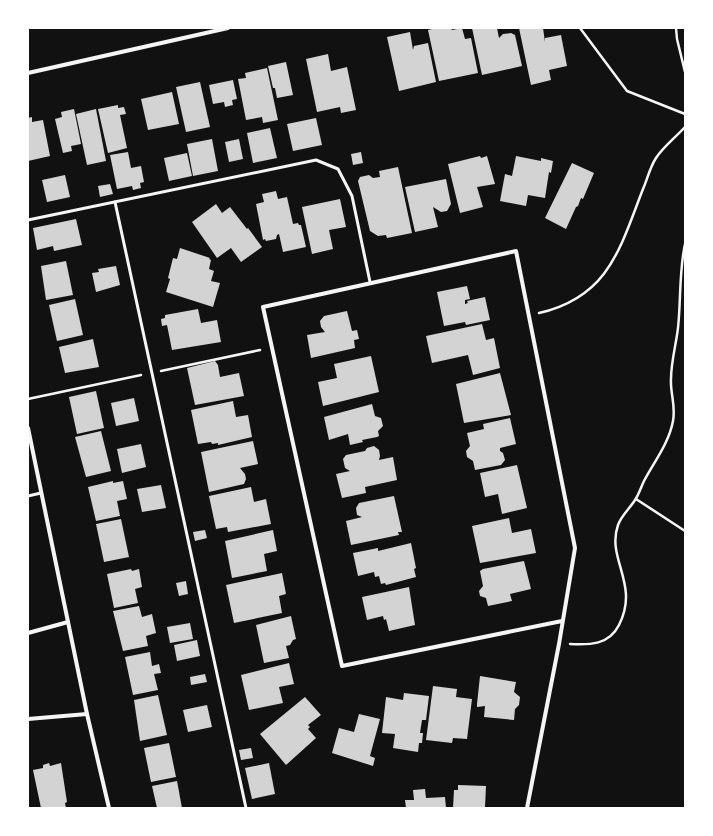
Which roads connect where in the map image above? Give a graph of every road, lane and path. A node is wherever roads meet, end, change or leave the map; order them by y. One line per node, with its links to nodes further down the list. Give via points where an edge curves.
1 (228, 28): 5 (street)
2 (580, 28): 6 (path, via 627,91)
3 (676, 28): 4 (path)
4 (685, 72)
5 (28, 73)
6 (685, 114)
7 (685, 127): 12 (path, via 655,159 620,246 606,273 577,298 552,310)
8 (115, 202): 9 (lane); 11 (lane, via 316,160 338,169 352,196); 25 (lane)
9 (28, 220)
10 (685, 244): 16 (path, via 678,328 670,382 674,400 673,422)
11 (370, 282): 12 (street, via 516,252); 18 (street, via 263,307 342,666)
12 (529, 316): 18 (street, via 575,548)
13 (28, 428): 14 (street)
14 (41, 493): 15 (lane); 19 (street)
15 (28, 496)
16 (636, 499): 17 (path); 21 (path, via 618,524 615,537 626,586 627,603 618,627 611,637 598,643)
17 (685, 531)
18 (562, 621): 21 (street)
19 (68, 622): 20 (street); 22 (street)
20 (28, 633)
21 (559, 644): 26 (street)
22 (88, 714): 23 (street); 24 (street)
23 (28, 719)
24 (109, 808)
25 (246, 808)
26 (527, 808)

